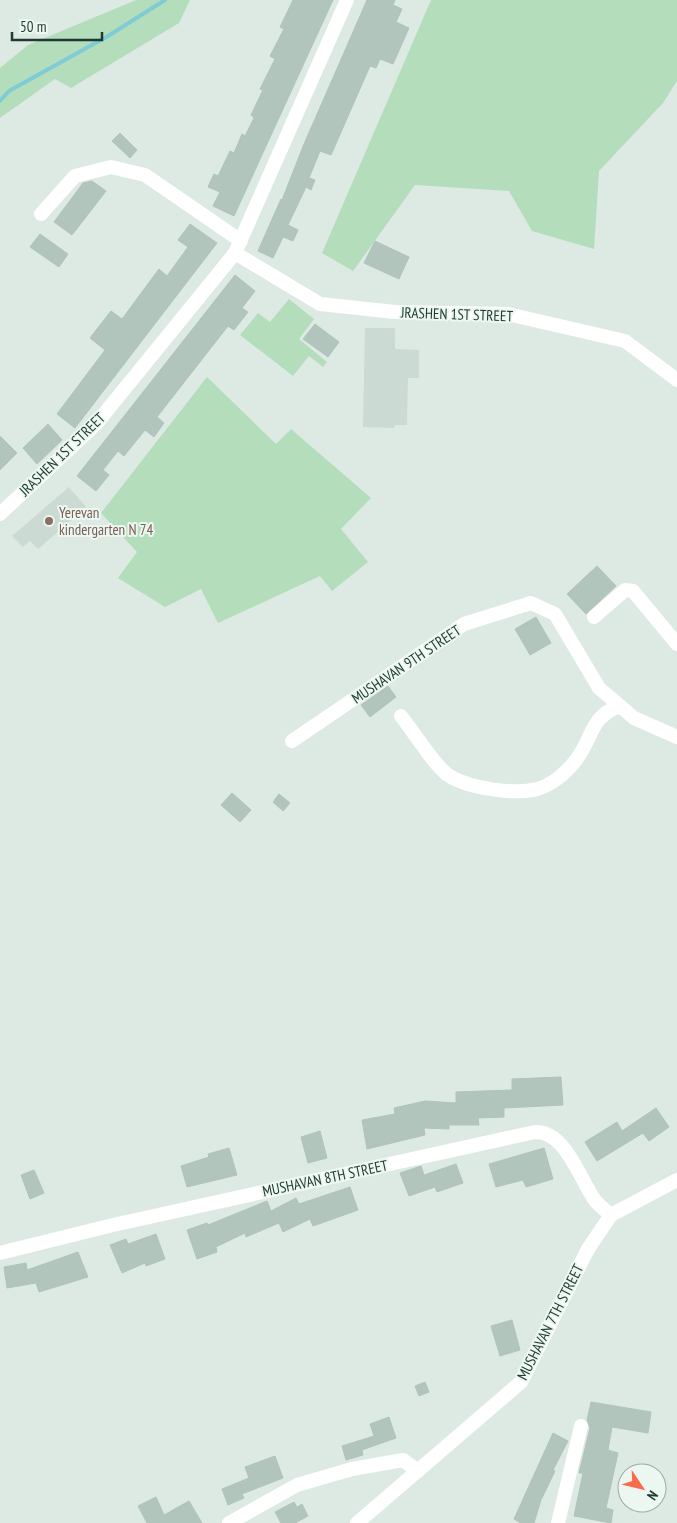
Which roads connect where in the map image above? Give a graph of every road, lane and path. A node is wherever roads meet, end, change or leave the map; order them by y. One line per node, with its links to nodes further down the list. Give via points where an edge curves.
1 (347, 0): 3 (street, JRASHEN 1ST STREET)
2 (41, 214): 3 (street, via 76,176 111,167 145,175)
3 (238, 247): 4 (street, JRASHEN 1ST STREET, via 320,304 395,312 508,314 625,341); 5 (street, JRASHEN 1ST STREET, via 96,424)
4 (677, 380)
5 (0, 514)
6 (594, 617): 7 (street, via 625,590 633,591)
7 (677, 644)
8 (620, 706): 9 (street, via 598,718 577,759 566,771 550,784 534,790 474,786 448,775); 10 (street, MUSHAVAN 9TH STREET, via 634,718); 11 (street, MUSHAVAN 9TH STREET, via 599,688 555,614 531,603 464,624)
9 (402, 716)
10 (677, 738)
11 (292, 741)
12 (677, 1180): 13 (street, MUSHAVAN 7TH STREET)
13 (611, 1215): 14 (street, MUSHAVAN 8TH STREET, via 595,1201 560,1143 545,1132 535,1132); 16 (street, MUSHAVAN 7TH STREET, via 588,1249 521,1382)
14 (0, 1253)
15 (581, 1426): 19 (street)
16 (418, 1470): 17 (street, via 403,1460 352,1468 297,1485); 18 (street, MUSHAVAN 7TH STREET)
17 (229, 1523)
18 (357, 1523)
19 (558, 1523)

